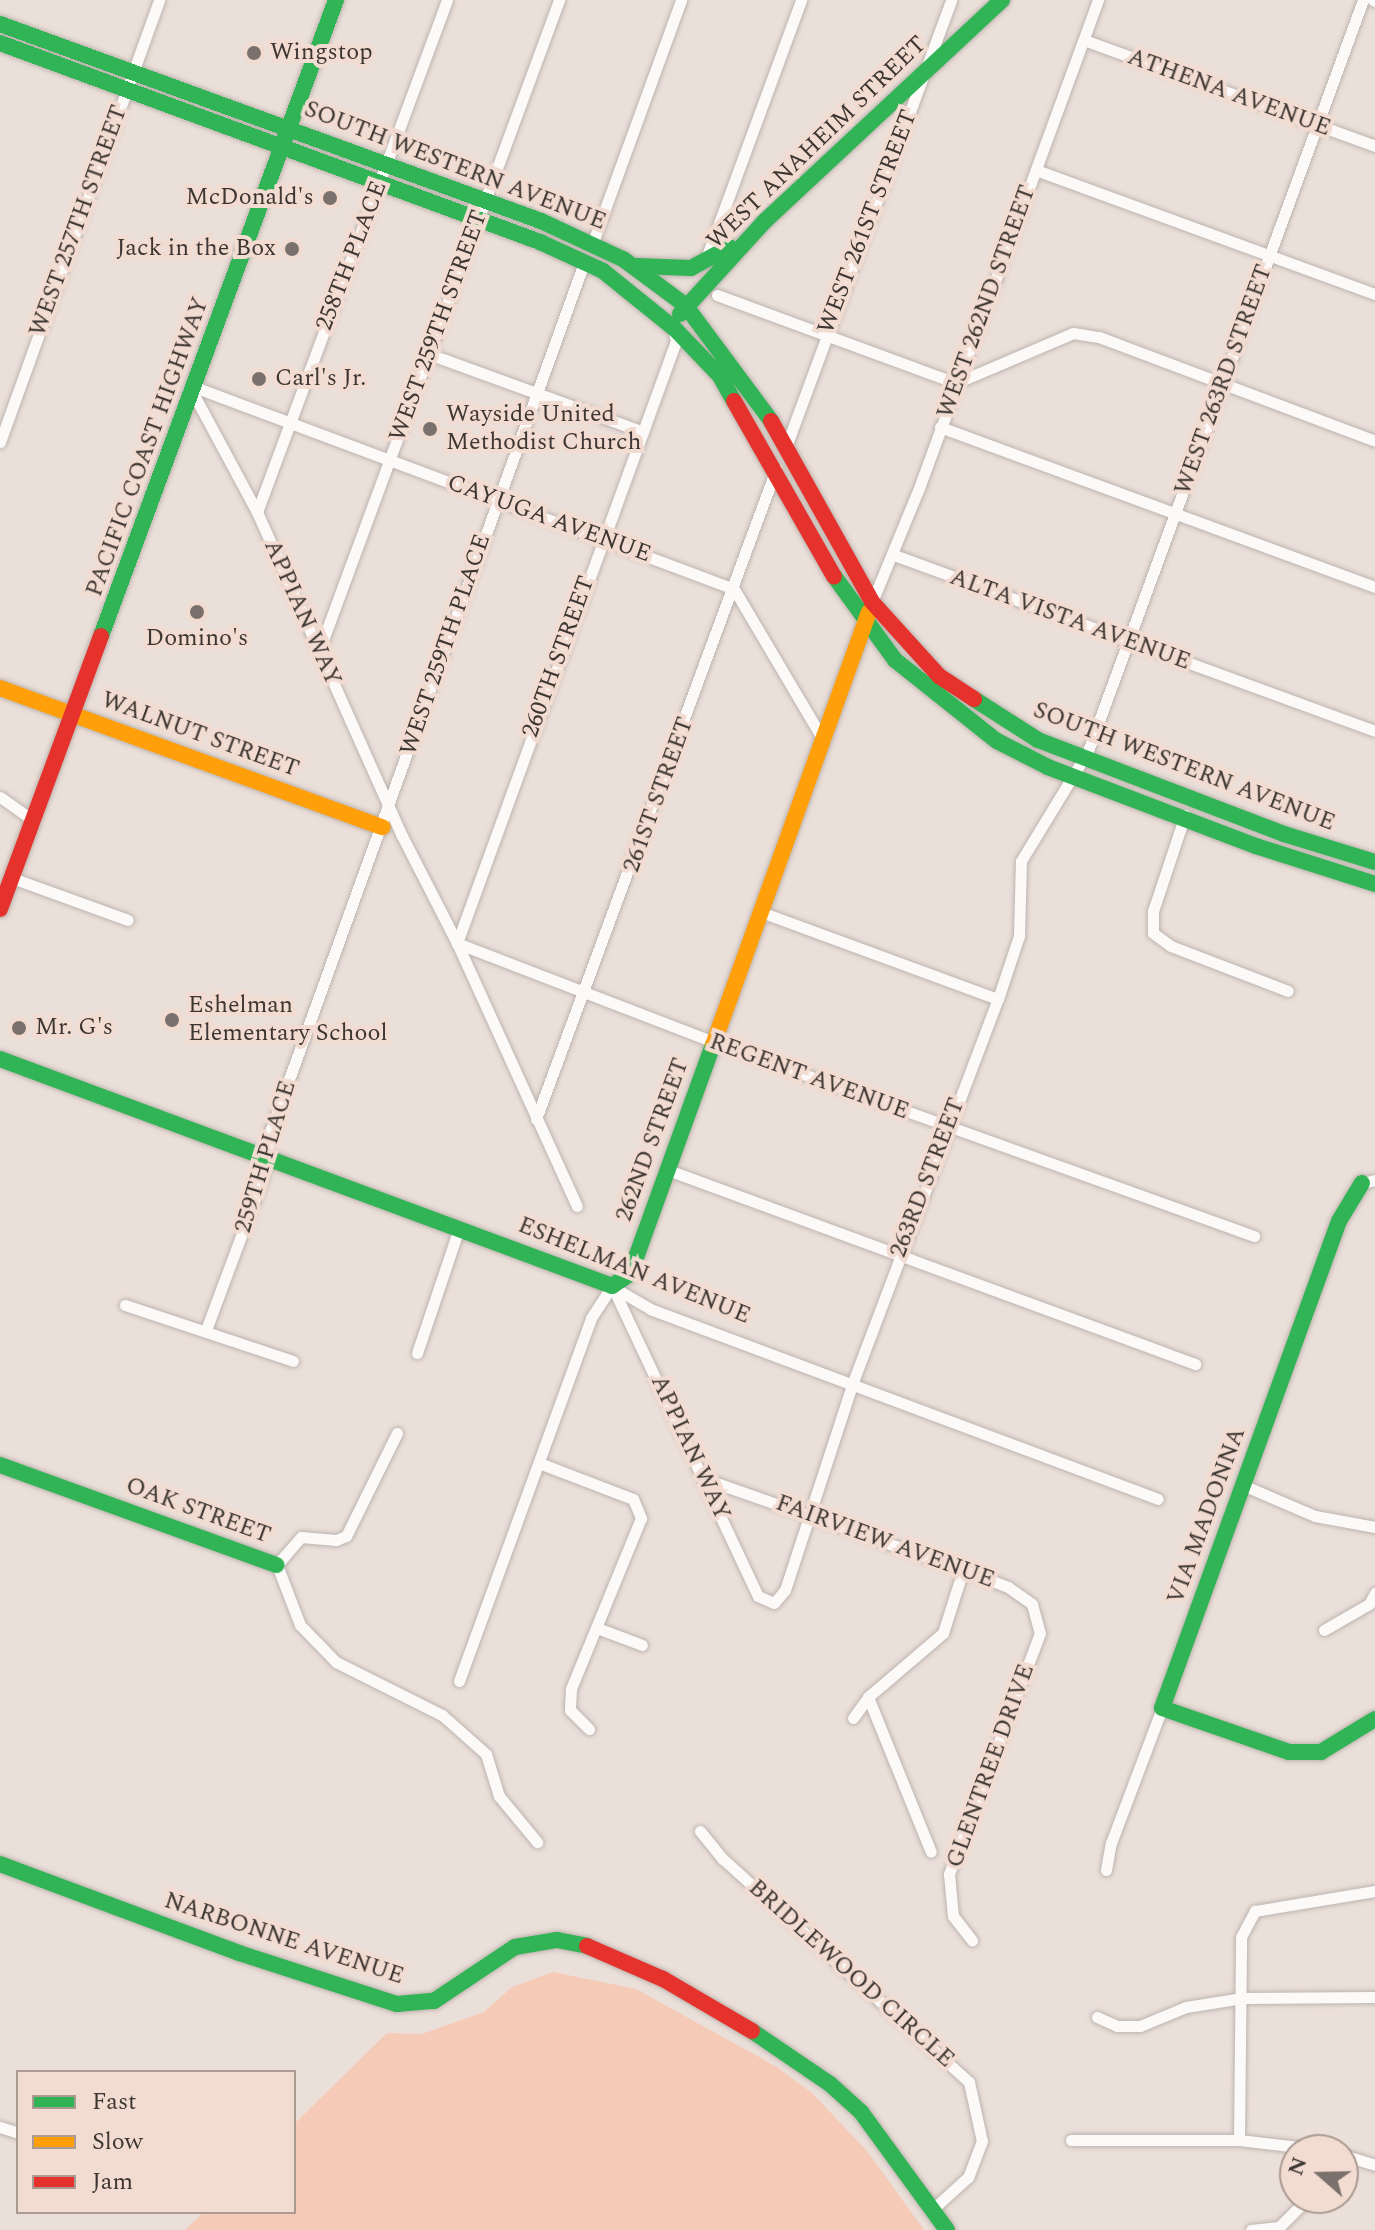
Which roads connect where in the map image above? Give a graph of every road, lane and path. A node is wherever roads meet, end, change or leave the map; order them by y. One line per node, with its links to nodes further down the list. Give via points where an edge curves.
1 (159, 0): 14 (street, WEST 257TH STREET)
2 (336, 0): 18 (main road, PACIFIC COAST HIGHWAY)
3 (447, 0): 21 (street, 258TH PLACE)
4 (559, 0): 24 (street, WEST 259TH STREET)
5 (681, 0): 27 (street)
6 (801, 0): 28 (street)
7 (951, 0): 15 (street, WEST 261ST STREET)
8 (1002, 0): 15 (main road, WEST ANAHEIM STREET)
9 (1098, 0): 12 (street, WEST 262ND STREET)
10 (1363, 0): 17 (street, WEST 263RD STREET)
11 (0, 24): 14 (main road, SOUTH WESTERN AVENUE)
12 (1084, 40): 17 (street, ATHENA AVENUE); 22 (street, WEST 262ND STREET)
13 (0, 43): 16 (main road, SOUTH WESTERN AVENUE)
14 (133, 73): 16 (street, WEST 257TH STREET); 18 (main road, SOUTH WESTERN AVENUE)
15 (923, 76): 26 (main road, WEST ANAHEIM STREET); 36 (street, WEST 261ST STREET)
16 (126, 90): 20 (main road, SOUTH WESTERN AVENUE); 46 (street, WEST 257TH STREET)
17 (1319, 126): 19 (street, ATHENA AVENUE); 29 (street, WEST 263RD STREET)
18 (289, 128): 20 (main road, PACIFIC COAST HIGHWAY); 21 (main road, SOUTH WESTERN AVENUE)
19 (1375, 146)
20 (281, 149): 23 (main road, SOUTH WESTERN AVENUE); 40 (main road, PACIFIC COAST HIGHWAY)
21 (388, 164): 23 (street, 258TH PLACE); 24 (main road, SOUTH WESTERN AVENUE)
22 (1036, 170): 29 (street); 38 (street, WEST 262ND STREET)
23 (380, 183): 25 (main road, SOUTH WESTERN AVENUE); 42 (street, 258TH PLACE)
24 (486, 200): 25 (street, WEST 259TH STREET); 27 (main road, SOUTH WESTERN AVENUE)
25 (479, 220): 30 (main road, SOUTH WESTERN AVENUE); 37 (street, WEST 259TH STREET)
26 (753, 233): 31 (main road, via 691,268); 34 (main road, WEST ANAHEIM STREET)
27 (593, 242): 31 (main road, SOUTH WESTERN AVENUE)
28 (708, 253)
29 (1270, 255): 32 (street); 39 (street, WEST 263RD STREET)
30 (585, 260): 35 (main road, SOUTH WESTERN AVENUE); 41 (street, WEST 259TH PLACE)
31 (635, 266): 34 (main road, SOUTH WESTERN AVENUE)
32 (1375, 294)
33 (717, 295): 36 (street)
34 (685, 305): 35 (main road, WEST ANAHEIM STREET); 47 (main road, SOUTH WESTERN AVENUE, via 729,358)
35 (673, 327): 44 (street, 260TH STREET, via 676,341); 49 (main road, SOUTH WESTERN AVENUE, via 731,391)
36 (826, 334): 38 (street); 47 (street, WEST 261ST STREET)
37 (429, 354): 41 (street); 48 (street, WEST 259TH STREET)
38 (956, 383): 39 (street, via 1073,333 1099,337); 43 (street, WEST 262ND STREET)
39 (1222, 385): 45 (street); 52 (street, WEST 263RD STREET)
40 (196, 392): 42 (street, CAYUGA AVENUE); 51 (street, APPIAN WAY); 62 (main road, PACIFIC COAST HIGHWAY)
41 (538, 393): 44 (street); 50 (street, WEST 259TH PLACE)
42 (290, 423): 48 (street, CAYUGA AVENUE); 51 (street, 258TH PLACE)
43 (940, 427): 52 (street); 54 (street, WEST 262ND STREET)
44 (643, 432): 53 (street, 260TH STREET)
45 (1375, 441)
46 (0, 442)
47 (787, 444): 57 (main road, SOUTH WESTERN AVENUE)
48 (390, 459): 50 (street, CAYUGA AVENUE); 60 (street, WEST 259TH STREET)
49 (776, 468): 56 (street, 261ST STREET); 58 (main road, SOUTH WESTERN AVENUE)
50 (497, 500): 53 (street, CAYUGA AVENUE); 69 (street, WEST 259TH PLACE)
51 (257, 512): 60 (street, APPIAN WAY)
52 (1176, 512): 55 (street); 59 (street, WEST 263RD STREET)
53 (602, 539): 56 (street, CAYUGA AVENUE); 80 (street, 260TH STREET)
54 (894, 555): 57 (street, WEST 262ND STREET); 59 (street, ALTA VISTA AVENUE)
55 (1375, 587)
56 (734, 589): 64 (street); 82 (street, 261ST STREET)
57 (872, 602): 58 (main road, 262ND STREET); 65 (main road, SOUTH WESTERN AVENUE, via 904,642 968,698 1038,740)
58 (867, 626): 64 (main road, 262ND STREET); 66 (main road, SOUTH WESTERN AVENUE, via 895,660 997,741)
59 (1129, 643): 63 (street, ALTA VISTA AVENUE); 65 (street, WEST 263RD STREET)
60 (319, 651): 69 (street, APPIAN WAY)
61 (0, 688): 62 (main road, WALNUT STREET)
62 (75, 714): 71 (main road, PACIFIC COAST HIGHWAY); 72 (main road, WALNUT STREET)
63 (1375, 731)
64 (824, 741): 78 (main road, 262ND STREET)
65 (1084, 759): 66 (street, 263RD STREET); 68 (main road, SOUTH WESTERN AVENUE)
66 (1074, 778): 70 (main road, SOUTH WESTERN AVENUE); 83 (street, 263RD STREET, via 1021,861 1019,936)
67 (0, 797): 71 (street)
68 (1190, 799): 70 (street); 74 (main road, SOUTH WESTERN AVENUE)
69 (390, 804): 72 (street, 259TH PLACE); 73 (street, APPIAN WAY)
70 (1184, 818): 76 (main road, SOUTH WESTERN AVENUE); 81 (street, via 1153,911 1153,933 1171,946)
71 (34, 821): 75 (main road, PACIFIC COAST HIGHWAY)
72 (382, 827): 73 (street); 88 (street, 259TH PLACE)
73 (402, 836): 80 (street, APPIAN WAY)
74 (1375, 862)
75 (12, 878): 77 (main road, PACIFIC COAST HIGHWAY); 79 (street)
76 (1375, 884)
77 (0, 909)
78 (761, 912): 83 (street); 84 (main road, 262ND STREET)
79 (128, 920)
80 (457, 943): 82 (street, REGENT AVENUE); 86 (street, APPIAN WAY)
81 (1288, 991)
82 (587, 993): 84 (street, REGENT AVENUE); 86 (street, 261ST STREET)
83 (998, 999): 87 (street, 263RD STREET)
84 (714, 1042): 87 (street, REGENT AVENUE); 89 (main road, 262ND STREET)
85 (0, 1059): 88 (main road, ESHELMAN AVENUE)
86 (536, 1119): 91 (street, APPIAN WAY)
87 (946, 1127): 93 (street, REGENT AVENUE); 94 (street, 263RD STREET)
88 (266, 1155): 92 (main road, ESHELMAN AVENUE); 97 (street, 259TH PLACE, via 263,1177)
89 (668, 1170): 94 (street); 95 (main road, 262ND STREET, via 630,1274)
90 (1369, 1182): 106 (main road, VIA MADONNA, via 1339,1221)
91 (577, 1206)
92 (459, 1228): 95 (main road, ESHELMAN AVENUE); 98 (street)
93 (1254, 1236)
94 (898, 1256): 100 (street); 101 (street, 263RD STREET)
95 (612, 1286): 101 (street, ESHELMAN AVENUE, via 650,1309); 103 (street, 262ND STREET, via 591,1318); 105 (street, APPIAN WAY)
96 (125, 1305): 97 (street)
97 (206, 1330): 99 (street)
98 (417, 1353)
99 (293, 1361)
100 (1195, 1364)
101 (853, 1382): 107 (street, ESHELMAN AVENUE); 108 (street, 263RD STREET)
102 (397, 1433): 110 (street, via 346,1536 301,1537)
103 (539, 1463): 114 (street, via 633,1499 641,1518); 118 (street, 262ND STREET)
104 (0, 1465): 110 (main road, OAK STREET)
105 (705, 1479): 108 (street, FAIRVIEW AVENUE); 113 (street, APPIAN WAY, via 758,1596)
106 (1245, 1486): 109 (street, via 1315,1516); 120 (main road, VIA MADONNA)
107 (1158, 1499)
108 (811, 1513): 111 (street, FAIRVIEW AVENUE); 113 (street, 263RD STREET, via 785,1590)
109 (1375, 1527)
110 (277, 1565): 125 (street, OAK STREET, via 300,1625 336,1662 442,1715 486,1754 499,1796)
111 (963, 1570): 116 (street, FAIRVIEW AVENUE, via 1008,1587 1032,1604); 119 (street, via 943,1633)
112 (1375, 1593): 115 (street, via 1369,1604)
113 (774, 1603)
114 (597, 1628): 117 (street); 123 (street, via 568,1700 572,1714)
115 (1324, 1630)
116 (1040, 1633): 130 (street, GLENTREE DRIVE, via 949,1874 953,1916)
117 (642, 1645)
118 (459, 1681)
119 (868, 1697): 121 (street); 126 (street)
120 (1162, 1708): 122 (main road, via 1289,1752 1321,1752); 128 (street, VIA MADONNA, via 1111,1843)
121 (853, 1718)
122 (1375, 1719)
123 (589, 1729)
124 (700, 1831): 137 (street, BRIDLEWOOD CIRCLE, via 723,1859 969,2082 982,2141 968,2177)
125 (537, 1842)
126 (931, 1852)
127 (0, 1864): 137 (main road, NARBONNE AVENUE, via 239,1953 397,2004 434,2001 515,1947 557,1940 594,1947 663,1979 779,2047 830,2084 861,2112)
128 (1106, 1870)
129 (1375, 1891): 132 (street, via 1255,1911 1241,1937)
130 (972, 1940)
131 (1375, 1997): 132 (street)
132 (1242, 1998): 133 (street, via 1186,2007 1140,2026 1117,2026); 135 (street)
133 (1097, 2017)
134 (1071, 2140): 135 (street)
135 (1239, 2140): 136 (street)
136 (1279, 2145)
137 (934, 2208): 139 (main road, NARBONNE AVENUE)
138 (1292, 2214): 140 (street, via 1279,2227)
139 (947, 2230)
140 (1251, 2230)

